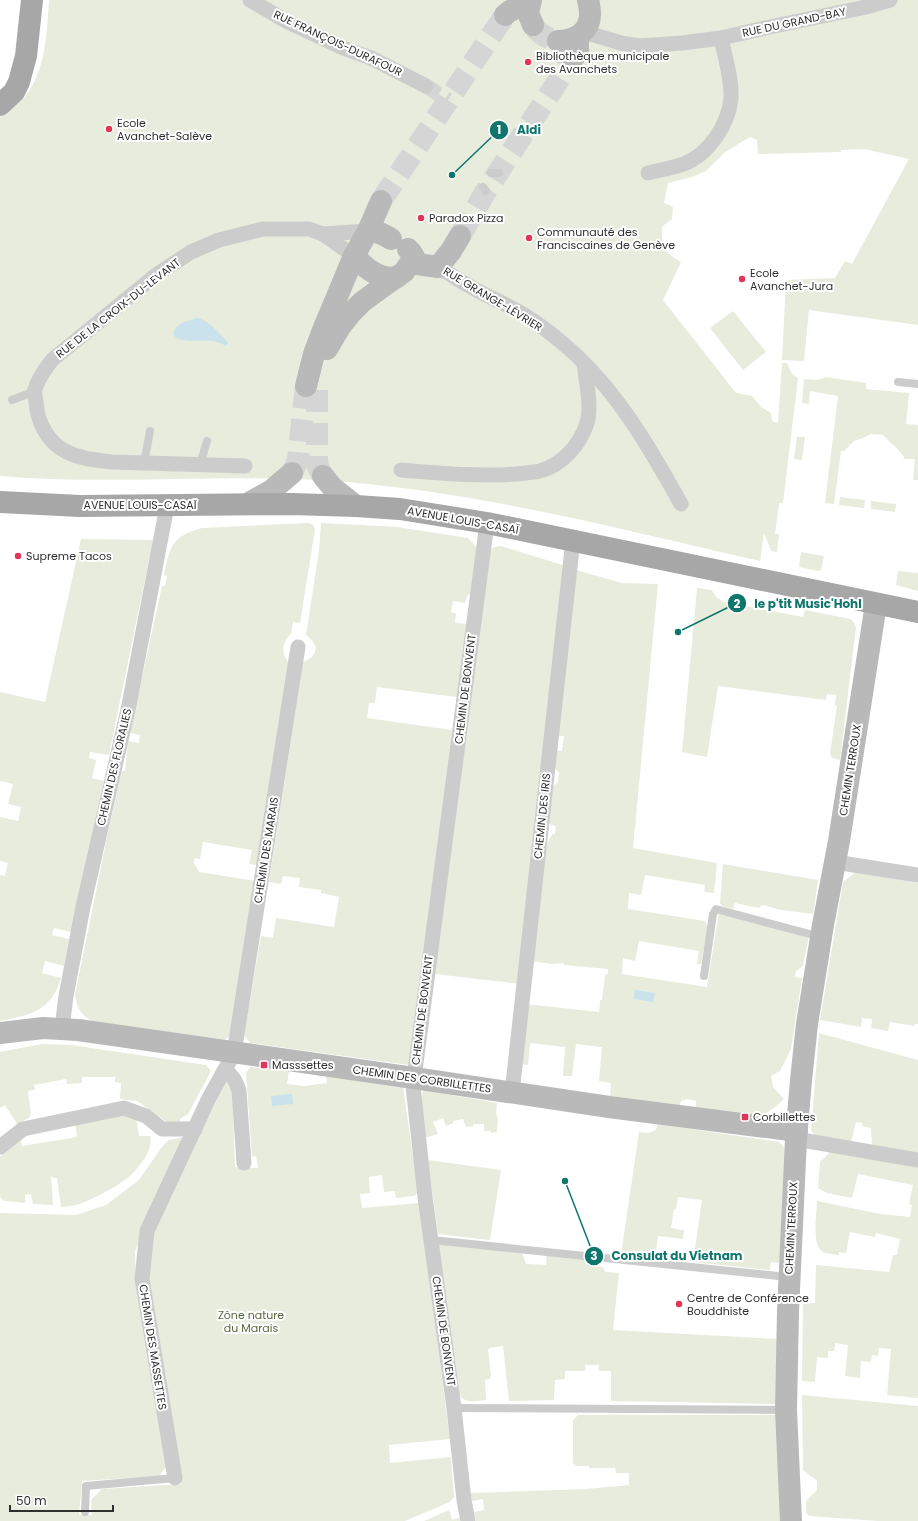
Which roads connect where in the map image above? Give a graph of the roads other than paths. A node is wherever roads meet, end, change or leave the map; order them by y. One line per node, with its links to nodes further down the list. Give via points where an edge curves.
1 (32, 0): 11 (main road, via 29,36)
2 (250, 0): 12 (street, RUE FRANÇOIS-DURAFOUR, via 286,21 343,48 371,58)
3 (530, 0): 6 (street); 7 (street, via 528,13)
4 (588, 0): 8 (street, via 590,13)
5 (890, 0): 9 (street, RUE DU GRAND-BAY)
6 (505, 15)
7 (533, 25)
8 (573, 37): 9 (street, RUE DU GRAND-BAY, via 639,46); 10 (street, via 578,52)
9 (721, 38): 15 (street, via 730,80 731,99 716,137 708,148 685,163)
10 (573, 58)
11 (22, 67): 13 (main road); 14 (main road, via 14,92)
12 (426, 86)
13 (0, 89)
14 (0, 105)
15 (648, 173)
16 (381, 201): 19 (street)
17 (323, 234): 19 (street, RUE DE LA CROIX-DU-LEVANT); 20 (street, RUE DE LA CROIX-DU-LEVANT); 25 (street, RUE DE LA CROIX-DU-LEVANT, via 310,229 263,230 219,240 191,252 156,275 52,360 40,376)
18 (460, 236): 21 (street)
19 (397, 249): 20 (street); 20 (street, via 389,279 378,275); 20 (street, via 362,302 340,327 325,353 312,387 314,354); 21 (street)
20 (354, 256)
21 (438, 267): 22 (street, RUE GRANGE-LÉVRIER, via 528,318 568,347)
22 (584, 363): 32 (street, via 587,422 576,445 557,463 539,472 476,476); 37 (street, RUE GRANGE-LÉVRIER, via 617,400)
23 (898, 382): 24 (lane)
24 (918, 384)
25 (35, 391): 26 (lane); 29 (street, RUE DE LA CROIX-DU-LEVANT, via 39,421 56,445 93,460)
26 (12, 400)
27 (150, 431): 29 (lane)
28 (207, 441): 30 (lane)
29 (144, 462): 30 (street, RUE DE LA CROIX-DU-LEVANT)
30 (200, 465): 31 (street, RUE DE LA CROIX-DU-LEVANT)
31 (245, 466)
32 (401, 470)
33 (292, 474): 36 (street, via 272,490)
34 (323, 476): 39 (street, via 332,487)
35 (0, 502): 38 (main road, AVENUE LOUIS-CASAÏ)
36 (247, 504): 38 (main road, AVENUE LOUIS-CASAÏ); 39 (main road, AVENUE LOUIS-CASAÏ)
37 (681, 504)
38 (167, 506): 49 (street, CHEMIN DES FLORALIES, via 129,705 83,907)
39 (356, 506): 40 (main road, AVENUE LOUIS-CASAÏ, via 400,509)
40 (486, 523): 41 (main road, AVENUE LOUIS-CASAÏ); 52 (street, CHEMIN DE BONVENT)
41 (573, 540): 42 (main road, AVENUE LOUIS-CASAÏ); 53 (street, CHEMIN DES IRIS)
42 (876, 604): 43 (main road, AVENUE LOUIS-CASAÏ); 45 (street, CHEMIN TERROUX)
43 (918, 612)
44 (298, 647): 51 (street, CHEMIN DES MARAIS)
45 (835, 862): 46 (street); 47 (street, CHEMIN TERROUX)
46 (914, 874)
47 (821, 937): 48 (lane, via 716,909 712,914); 55 (street, CHEMIN TERROUX, via 807,1024)
48 (704, 976)
49 (62, 1028): 50 (street, CHEMIN DES CORBILLETTES, via 24,1029); 51 (street, CHEMIN DES CORBILLETTES, via 133,1037)
50 (0, 1033)
51 (230, 1061): 52 (street, CHEMIN DES CORBILLETTES); 54 (street, CHEMIN DES MASSETTES); 58 (street, via 232,1076 239,1091)
52 (414, 1078): 53 (street, CHEMIN DES CORBILLETTES); 59 (street, CHEMIN DE BONVENT, via 414,1103)
53 (512, 1093): 55 (street, CHEMIN DES CORBILLETTES)
54 (195, 1129): 56 (street, via 162,1129 146,1116 124,1108 23,1129); 63 (street, CHEMIN DES MASSETTES, via 147,1231 142,1279)
55 (796, 1135): 57 (street, CHEMIN DES CORBILLETTES); 60 (street, CHEMIN TERROUX)
56 (0, 1147)
57 (918, 1160)
58 (244, 1163)
59 (432, 1240): 60 (lane); 61 (street, CHEMIN DE BONVENT)
60 (788, 1277): 62 (street, CHEMIN TERROUX)
61 (454, 1408): 62 (lane); 65 (street, CHEMIN DE BONVENT)
62 (786, 1410): 66 (street, CHEMIN TERROUX)
63 (175, 1478): 64 (lane, via 86,1486)
64 (85, 1512)
65 (468, 1521)
66 (791, 1521)

